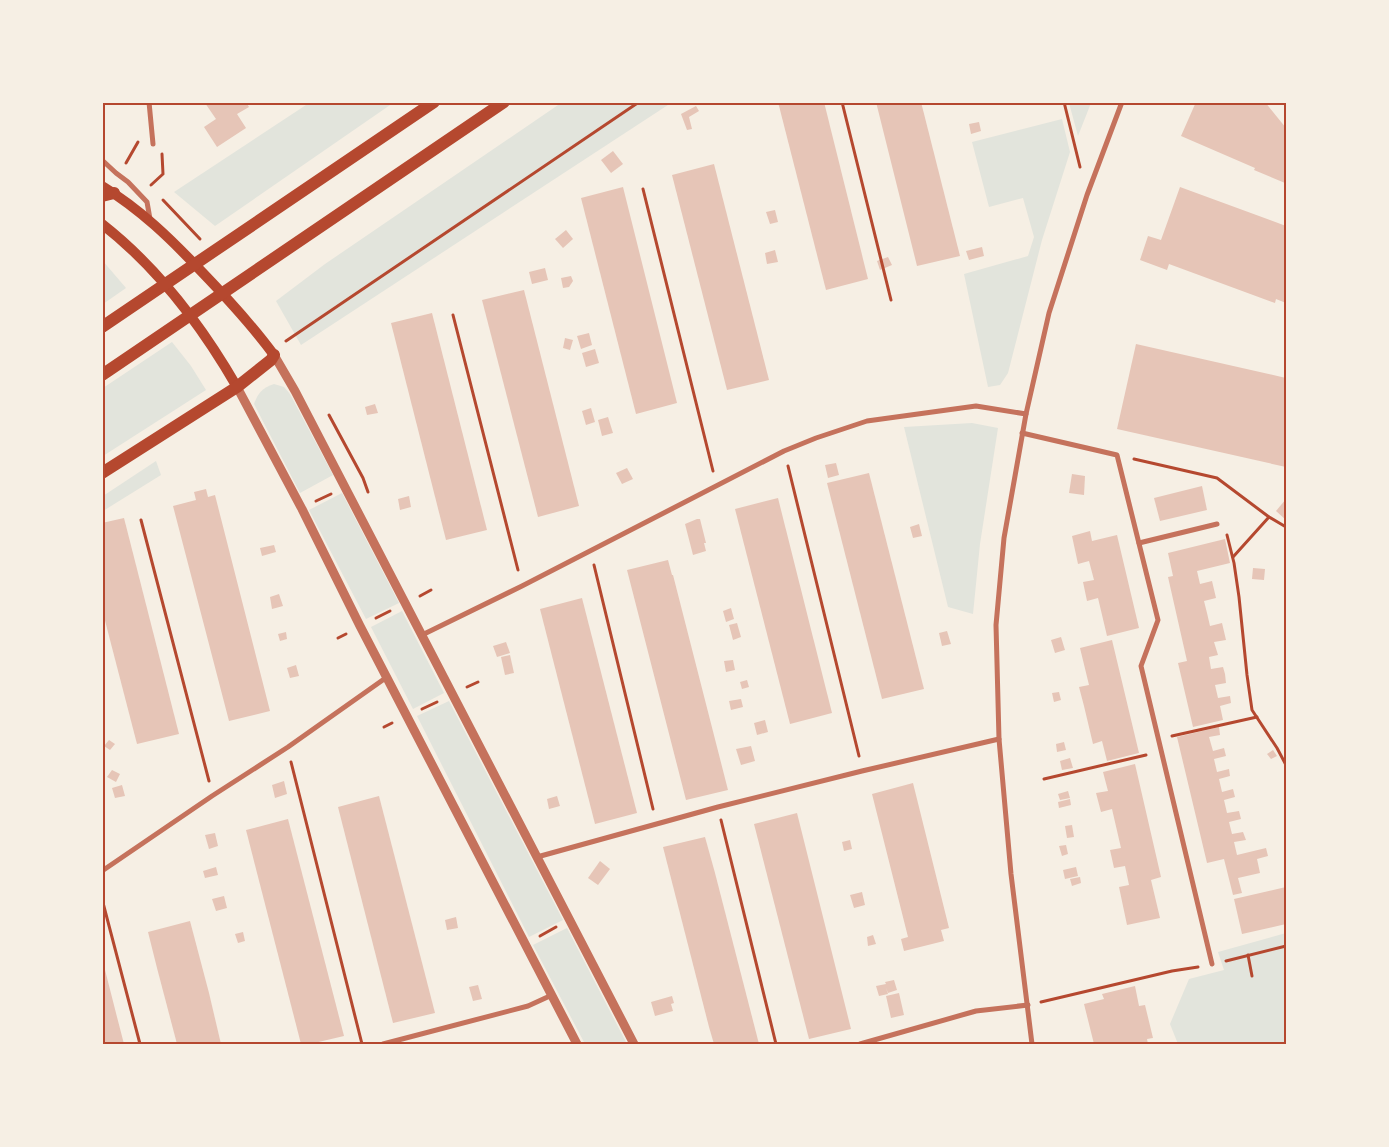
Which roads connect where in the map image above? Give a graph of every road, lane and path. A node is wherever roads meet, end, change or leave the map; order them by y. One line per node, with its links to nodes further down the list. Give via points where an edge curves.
1 (149, 102): 8 (street)
2 (434, 102): 19 (main road)
3 (504, 102): 22 (main road)
4 (639, 102): 20 (path)
5 (842, 102): 17 (path)
6 (1064, 102): 14 (path)
7 (1122, 102): 14 (street)
8 (153, 144): 11 (path, via 154,148 162,148 163,174)
9 (102, 160): 15 (street, via 147,202)
10 (102, 186): 13 (main road)
11 (151, 186)
12 (643, 189): 29 (path)
13 (108, 195): 15 (main road)
14 (1087, 195): 24 (street, via 1049,314)
15 (150, 220): 21 (main road, via 214,283)
16 (102, 224): 23 (main road, via 122,240 176,298)
17 (891, 300)
18 (454, 315): 39 (path)
19 (102, 328)
20 (284, 342)
21 (274, 355): 23 (main road); 30 (street)
22 (102, 376)
23 (237, 387): 28 (main road); 31 (street)
24 (1026, 414): 25 (street); 26 (street, via 976,406 867,421)
25 (1022, 433): 27 (street); 51 (street, via 1004,538 996,625)
26 (784, 451): 29 (street); 56 (path)
27 (1116, 456): 32 (path, via 1217,478); 36 (street)
28 (102, 473)
29 (717, 486): 37 (street)
30 (345, 487): 31 (path); 41 (street)
31 (302, 509): 42 (street)
32 (1269, 517): 35 (path); 38 (path)
33 (141, 520): 58 (path)
34 (1217, 524): 36 (street); 38 (path, via 1224,522)
35 (1286, 526)
36 (1139, 543): 52 (street, via 1158,620 1141,666)
37 (590, 550): 39 (street); 60 (path)
38 (1233, 558): 49 (path, via 1252,710)
39 (522, 586): 43 (street)
40 (431, 590): 41 (path)
41 (406, 604): 42 (path); 43 (street)
42 (360, 626): 44 (path); 45 (street)
43 (422, 635): 47 (street)
44 (338, 638)
45 (387, 677): 48 (street); 53 (street)
46 (478, 682): 47 (path)
47 (452, 694): 48 (path); 61 (street)
48 (408, 716): 50 (path); 65 (street)
49 (1257, 717): 52 (path); 55 (path)
50 (384, 727)
51 (999, 739): 56 (street); 71 (street, via 1011,874)
52 (1158, 739): 54 (street)
53 (288, 747): 58 (street); 73 (path)
54 (1162, 752): 57 (path); 68 (street)
55 (1286, 765)
56 (862, 771): 59 (street)
57 (1044, 779)
58 (212, 796): 62 (street)
59 (718, 807): 60 (street); 77 (path)
60 (657, 824): 61 (street)
61 (537, 857): 64 (street)
62 (102, 871)
63 (102, 899): 72 (path)
64 (570, 920): 65 (path); 76 (street)
65 (526, 944): 70 (street)
66 (1286, 946): 67 (path)
67 (1248, 955): 68 (path); 69 (path)
68 (1212, 964): 71 (path)
69 (1252, 976)
70 (552, 995): 74 (street, via 528,1006); 75 (street)
71 (1028, 1005): 78 (street, via 976,1012); 79 (street)
72 (140, 1044)
73 (362, 1044)
74 (383, 1044)
75 (577, 1044)
76 (634, 1044)
77 (776, 1044)
78 (860, 1044)
79 (1032, 1044)

